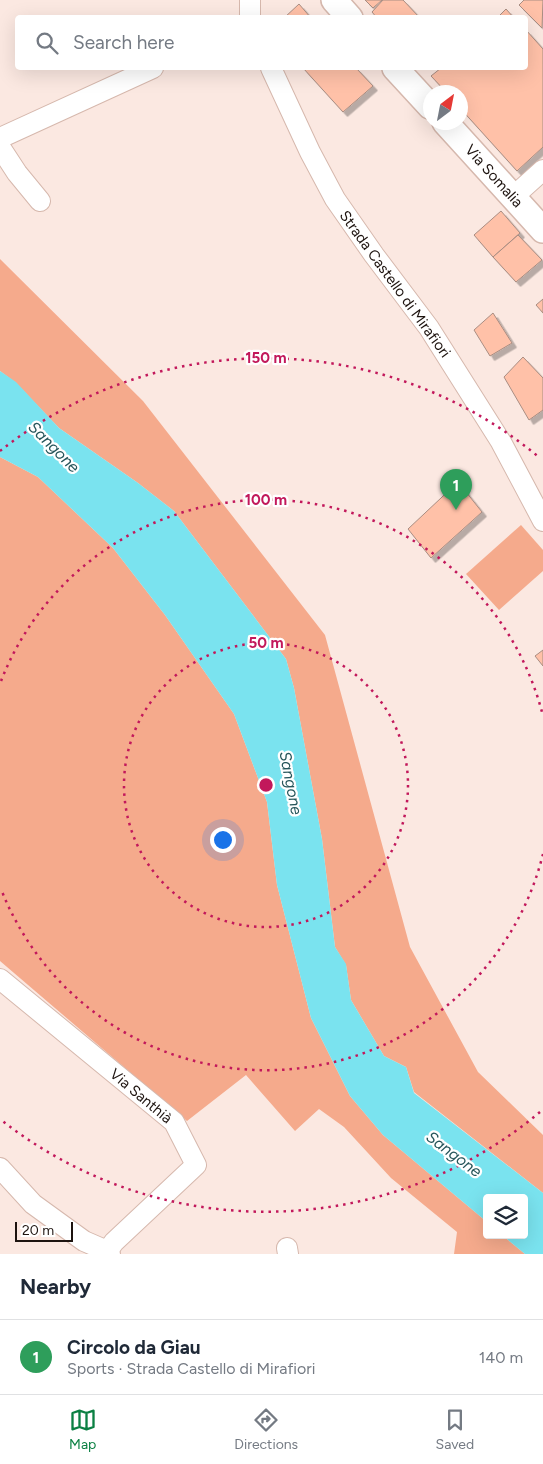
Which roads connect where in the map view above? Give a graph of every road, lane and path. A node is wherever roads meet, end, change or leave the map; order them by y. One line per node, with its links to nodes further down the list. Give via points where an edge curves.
1 (250, 0): 3 (street)
2 (334, 0): 4 (street)
3 (250, 15)
4 (347, 15)
5 (149, 70): 10 (street)
6 (272, 70): 16 (street, Strada Castello di Mirafiori, via 335,199 430,328 501,442)
7 (397, 70): 8 (street)
8 (423, 98)
9 (452, 130): 13 (street, Via Somalia)
10 (0, 138)
11 (0, 146): 14 (street)
12 (543, 170): 13 (street)
13 (513, 197): 15 (street, Via Somalia)
14 (40, 201)
15 (543, 230)
16 (543, 521)
17 (0, 979): 19 (street, Via Santhià, via 174,1122 196,1165 114,1242)
18 (0, 1168): 19 (street, via 33,1204 84,1241)
19 (107, 1253)

